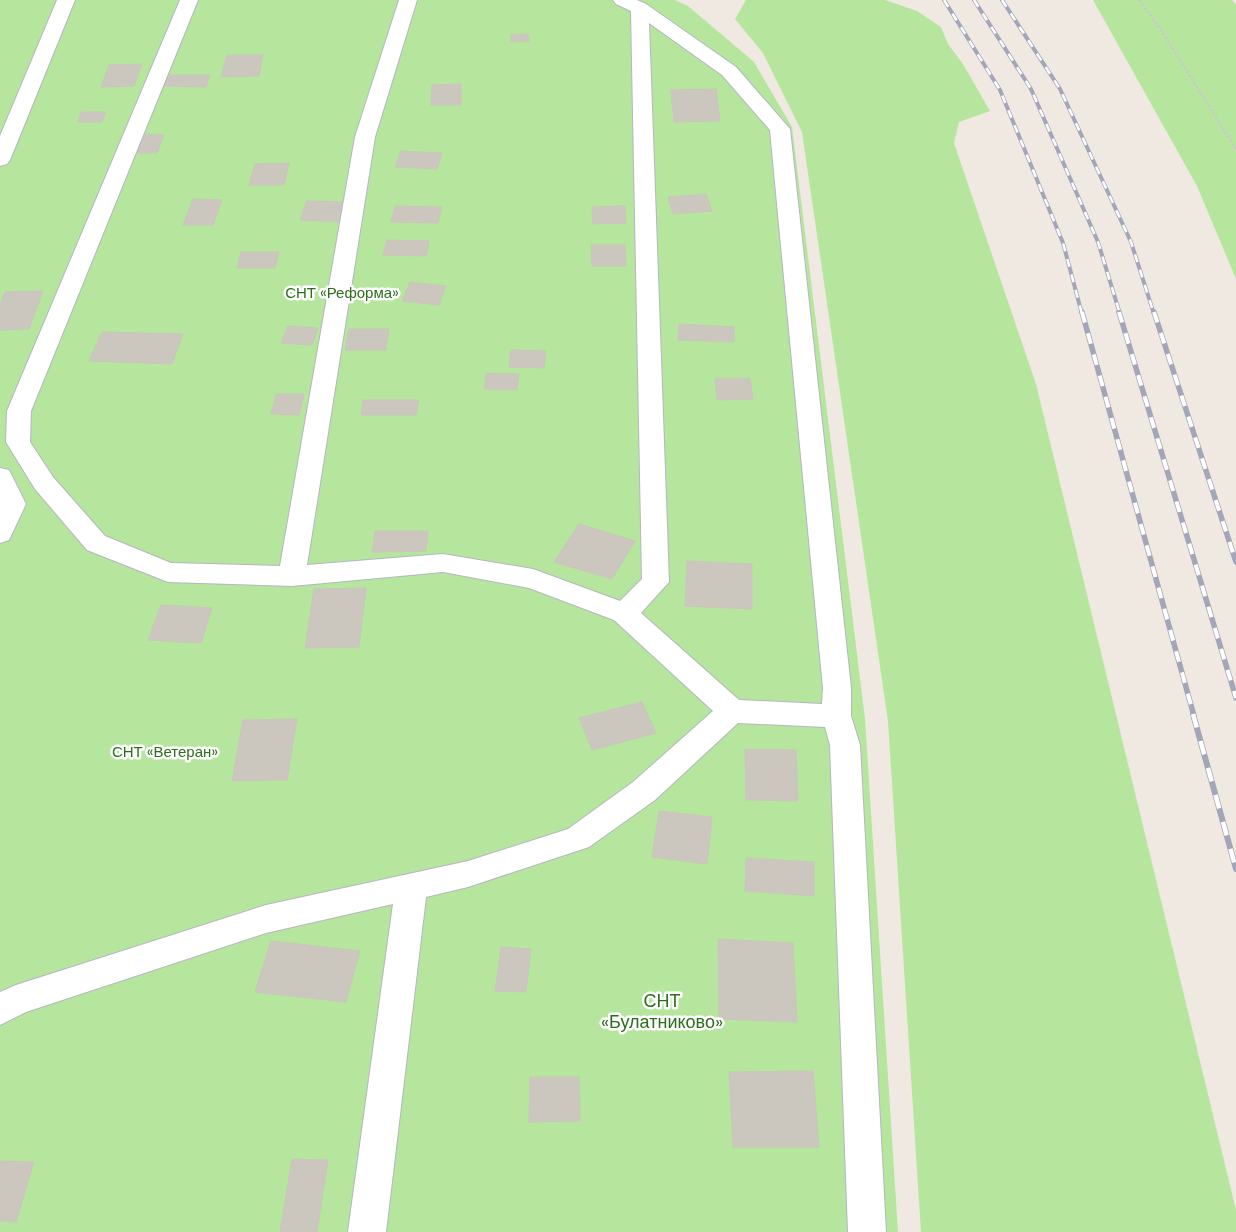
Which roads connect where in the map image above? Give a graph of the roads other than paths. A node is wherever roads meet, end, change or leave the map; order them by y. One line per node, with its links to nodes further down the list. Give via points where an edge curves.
1 (66, 0): 5 (street)
2 (189, 0): 8 (street, via 19,411 18,442 44,484 96,543 168,572)
3 (408, 0): 8 (street, via 365,137)
4 (631, 4): 9 (street, via 656,582); 11 (street, via 729,71 780,130 837,688)
5 (0, 160)
6 (0, 476): 7 (street, via 13,504)
7 (0, 534)
8 (292, 576): 9 (street, via 443,563 533,580)
9 (624, 613): 10 (street)
10 (732, 711): 11 (street); 12 (street, via 644,791 578,838 468,874)
11 (836, 716): 15 (street, via 845,745)
12 (411, 887): 13 (street, via 266,919 16,1000); 14 (street)
13 (0, 1010)
14 (367, 1232)
15 (867, 1232)

